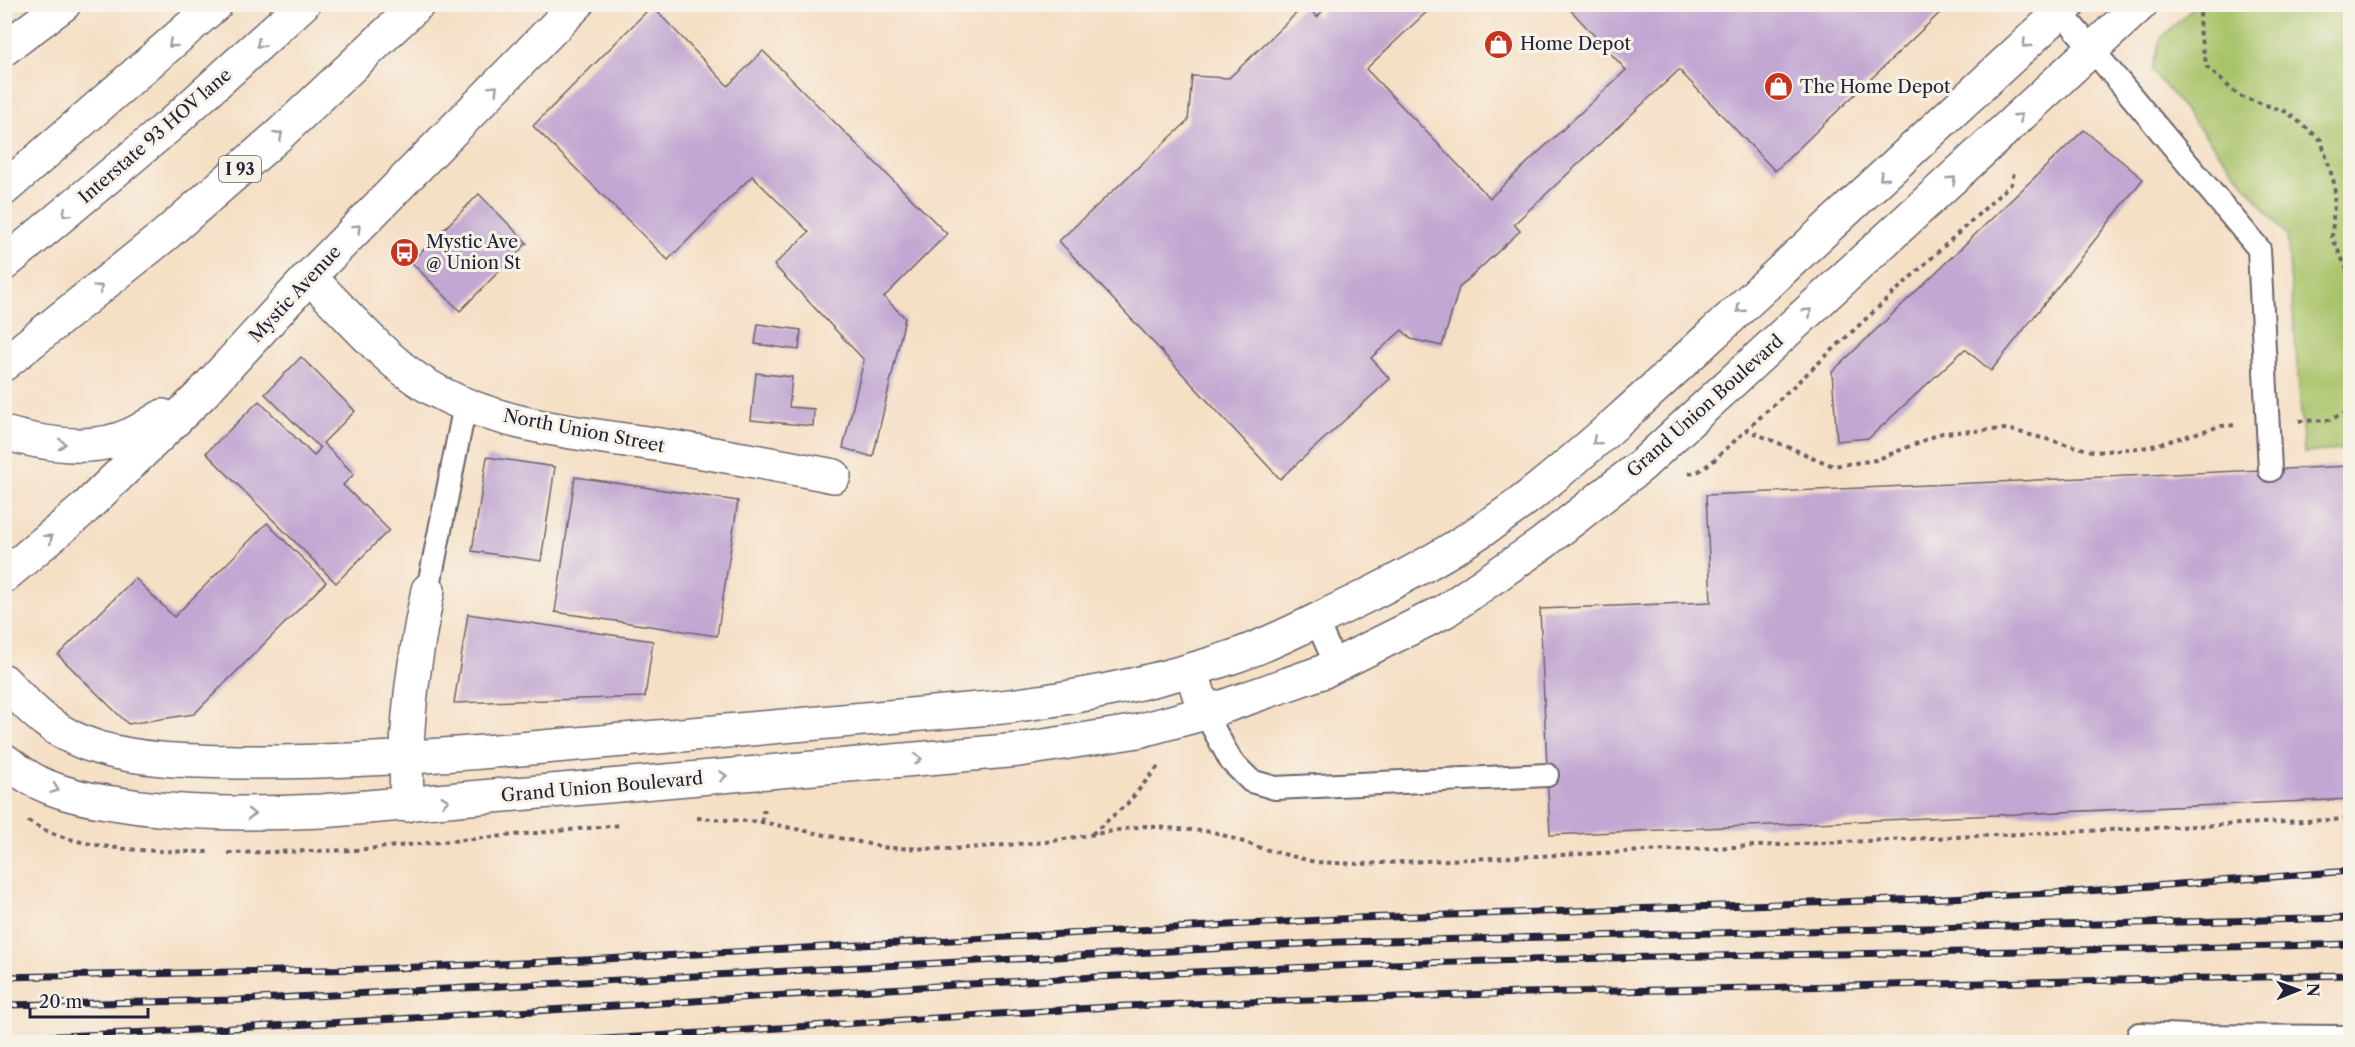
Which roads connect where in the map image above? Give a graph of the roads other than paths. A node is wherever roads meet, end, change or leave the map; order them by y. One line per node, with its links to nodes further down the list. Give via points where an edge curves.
1 (64, 4): 9 (main road)
2 (216, 4): 10 (main road, one-way to 10)
3 (303, 4): 11 (main road, Interstate 93 HOV lane, one-way to 11, via 169,126)
4 (418, 4): 13 (main road, I 93, one-way to 4, via 165,235)
5 (578, 4): 12 (main road, Mystic Avenue, one-way to 5)
6 (2140, 4): 8 (main road, Grand Union Boulevard)
7 (2065, 8): 8 (lane); 21 (main road, one-way to 21, via 1610,429 1529,497 1417,571)
8 (2093, 48): 17 (lane, via 2259,249); 22 (main road, Grand Union Boulevard, one-way to 8, via 1445,611 1592,507)
9 (4, 49)
10 (4, 189)
11 (4, 264)
12 (309, 277): 14 (main road, Mystic Avenue); 15 (main road, North Union Street, via 391,358 425,385)
13 (4, 364)
14 (202, 394): 16 (main road, one-way to 14, via 56,445 94,444 129,436); 19 (main road, Mystic Avenue, one-way to 14, via 85,508)
15 (465, 405): 18 (main road, North Union Street, via 564,431); 20 (lane)
16 (4, 433)
17 (2270, 470)
18 (834, 476)
19 (4, 576)
20 (428, 590): 26 (main road, via 410,694)
21 (1316, 620): 22 (lane); 23 (main road, via 1241,654)
22 (1336, 665): 25 (main road, Grand Union Boulevard)
23 (1191, 670): 25 (main road); 26 (main road, via 1126,687 1023,704)
24 (4, 681): 26 (main road, via 34,714 62,733 97,748 133,756 177,761)
25 (1205, 713): 28 (lane, via 1231,761 1251,781 1275,788); 29 (main road, Grand Union Boulevard, one-way to 25, via 1019,750 1138,731)
26 (405, 759): 29 (main road)
27 (4, 760): 29 (main road, Grand Union Boulevard, one-way to 29, via 51,788 87,799 138,807 254,814)
28 (1547, 775)
29 (407, 805)
30 (2139, 1034): 31 (lane)
31 (2350, 1037)

